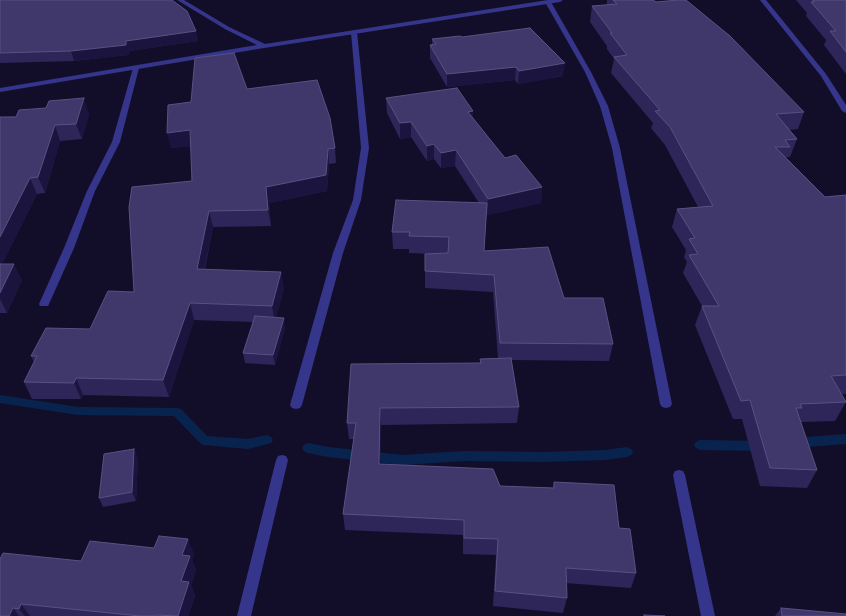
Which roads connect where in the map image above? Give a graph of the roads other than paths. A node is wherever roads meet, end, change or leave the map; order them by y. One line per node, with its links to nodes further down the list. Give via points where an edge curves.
1 (180, 0): 6 (street)
2 (560, 0): 4 (street)
3 (763, 0): 9 (street, via 824,75)
4 (548, 2): 5 (street); 11 (street, via 588,72 604,106 616,148)
5 (354, 32): 6 (street); 12 (street, via 365,148 357,200 338,254)
6 (264, 46): 7 (street)
7 (136, 68): 8 (street); 10 (street, via 116,142 91,191)
8 (0, 90)
9 (846, 111)
10 (44, 304)
11 (666, 404)
12 (296, 405)
13 (282, 460): 15 (street)
14 (679, 475): 16 (street)
15 (244, 616)
16 (708, 616)

